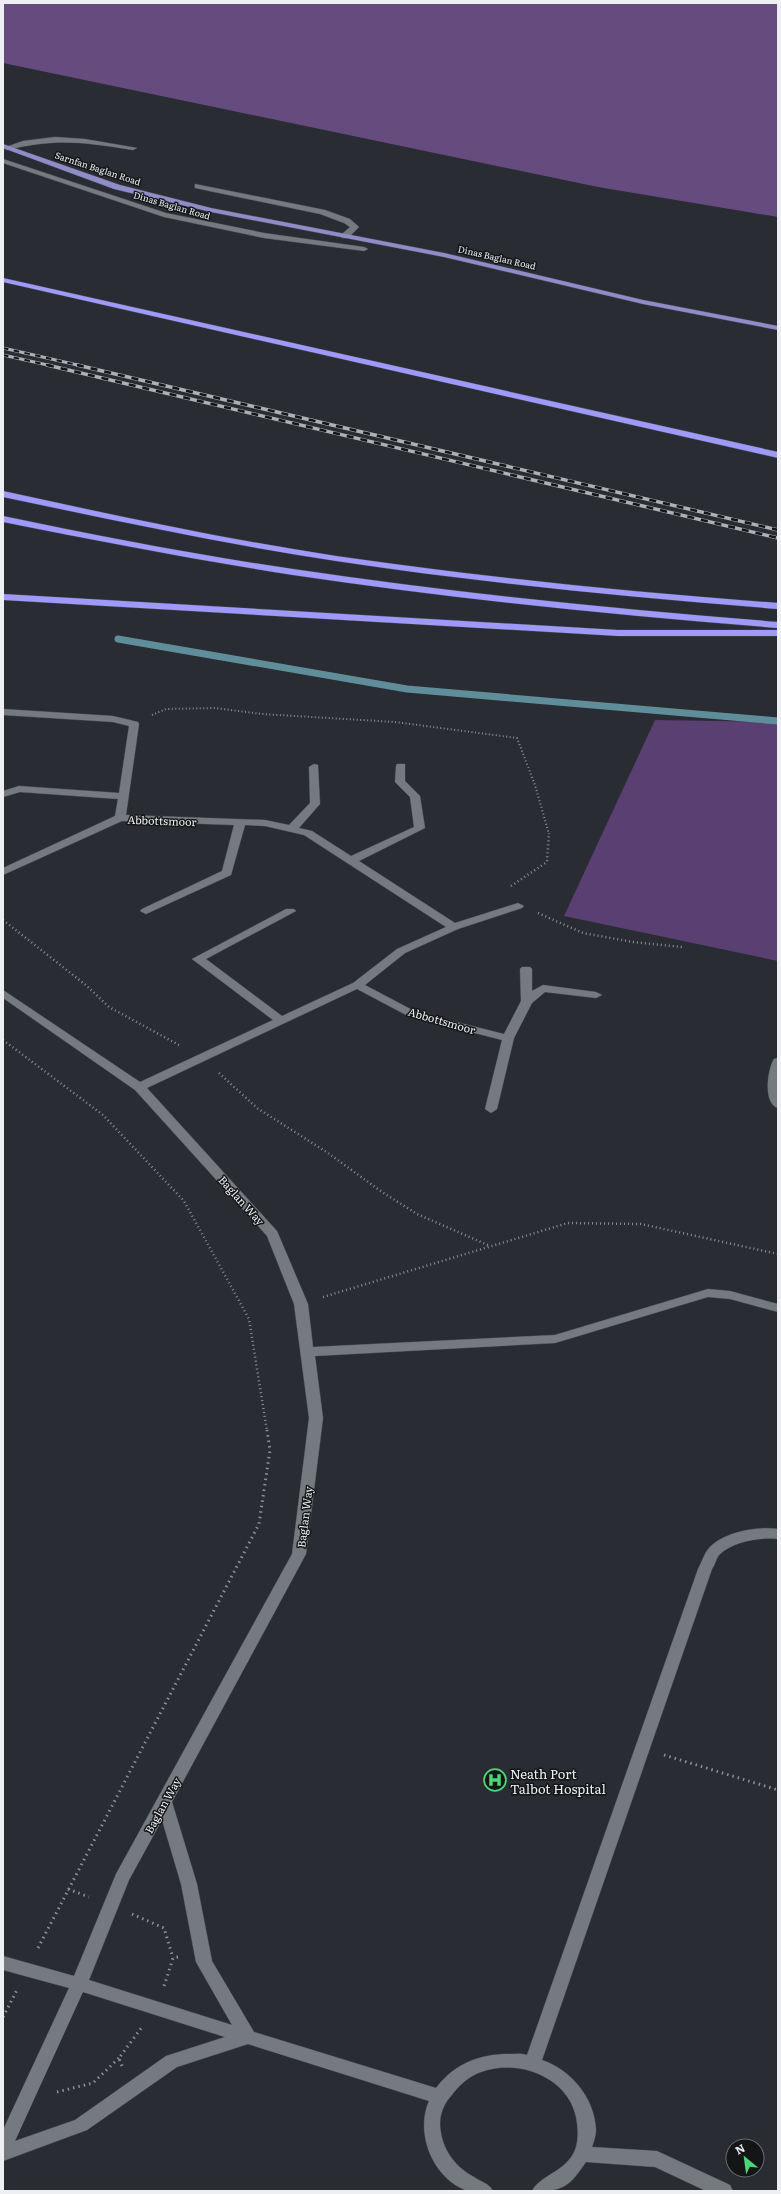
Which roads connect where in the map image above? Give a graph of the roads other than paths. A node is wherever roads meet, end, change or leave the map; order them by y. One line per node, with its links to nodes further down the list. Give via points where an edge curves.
1 (5, 147): 2 (street, via 32,140 61,138); 5 (main road, Sarnfan Baglan Road, via 117,187)
2 (133, 148)
3 (3, 161): 7 (street, Dinas Baglan Road, via 141,208 185,220 269,238)
4 (198, 186): 6 (street, via 322,212 355,227)
5 (211, 210): 6 (main road, Dinas Baglan Road)
6 (345, 236): 9 (main road, Dinas Baglan Road, via 444,255 643,302)
7 (364, 249)
8 (3, 280): 10 (highway)
9 (778, 328)
10 (778, 455)
11 (3, 494): 14 (highway, via 236,541 381,565 658,596)
12 (3, 519): 15 (highway, via 224,562 368,583 501,600)
13 (3, 597): 16 (highway, via 618,633)
14 (778, 606)
15 (778, 625)
16 (778, 633)
17 (4, 716): 21 (street, Abbottsmoor, via 113,718 134,724)
18 (401, 766): 25 (street, via 400,782 415,796 420,828)
19 (314, 767): 24 (street, via 315,804)
20 (3, 794): 21 (street, via 19,789)
21 (123, 796): 22 (street, Abbottsmoor)
22 (120, 818): 23 (street, Abbottsmoor); 26 (street)
23 (240, 823): 24 (street, Abbottsmoor, via 265,823); 28 (street, via 227,873)
24 (292, 829): 25 (street, Abbottsmoor, via 308,833)
25 (350, 861): 30 (street, Abbottsmoor)
26 (3, 872)
27 (518, 906): 30 (street)
28 (146, 911)
29 (290, 911): 36 (street, via 198,959)
30 (454, 927): 32 (street, via 401,951)
31 (526, 969): 35 (street)
32 (357, 984): 36 (street); 37 (street, Abbottsmoor, via 412,1014)
33 (3, 993): 39 (street, Baglan Way)
34 (596, 995): 35 (street, via 543,988)
35 (527, 1001): 37 (street)
36 (281, 1020): 39 (street)
37 (508, 1038): 41 (street)
38 (778, 1062): 40 (street, via 774,1099)
39 (139, 1087): 43 (street, Baglan Way, via 274,1234 301,1304)
40 (778, 1104)
41 (491, 1109)
42 (778, 1308): 43 (street, via 730,1295 708,1293 555,1339)
43 (308, 1352): 45 (street, Baglan Way, via 316,1418 299,1554)
44 (778, 1534): 49 (street, via 772,1532 738,1538 715,1550 705,1570)
45 (164, 1801): 47 (street, Baglan Way, via 122,1878); 48 (street, via 188,1884 204,1962)
46 (3, 1963): 47 (street)
47 (79, 1984): 48 (street); 51 (street, Baglan Way)
48 (248, 2037): 50 (street); 52 (street, via 172,2061 81,2125)
49 (533, 2062): 50 (street, via 507,2059 482,2063 460,2074); 53 (street, via 555,2073 573,2089 585,2109 588,2132)
50 (440, 2097): 54 (street, via 433,2112 431,2132 438,2153 450,2171 469,2186)
51 (3, 2148)
52 (3, 2154)
53 (583, 2154): 55 (street, via 572,2171 556,2184); 56 (street, via 657,2159)
54 (484, 2191)
55 (541, 2191)
56 (724, 2191)

